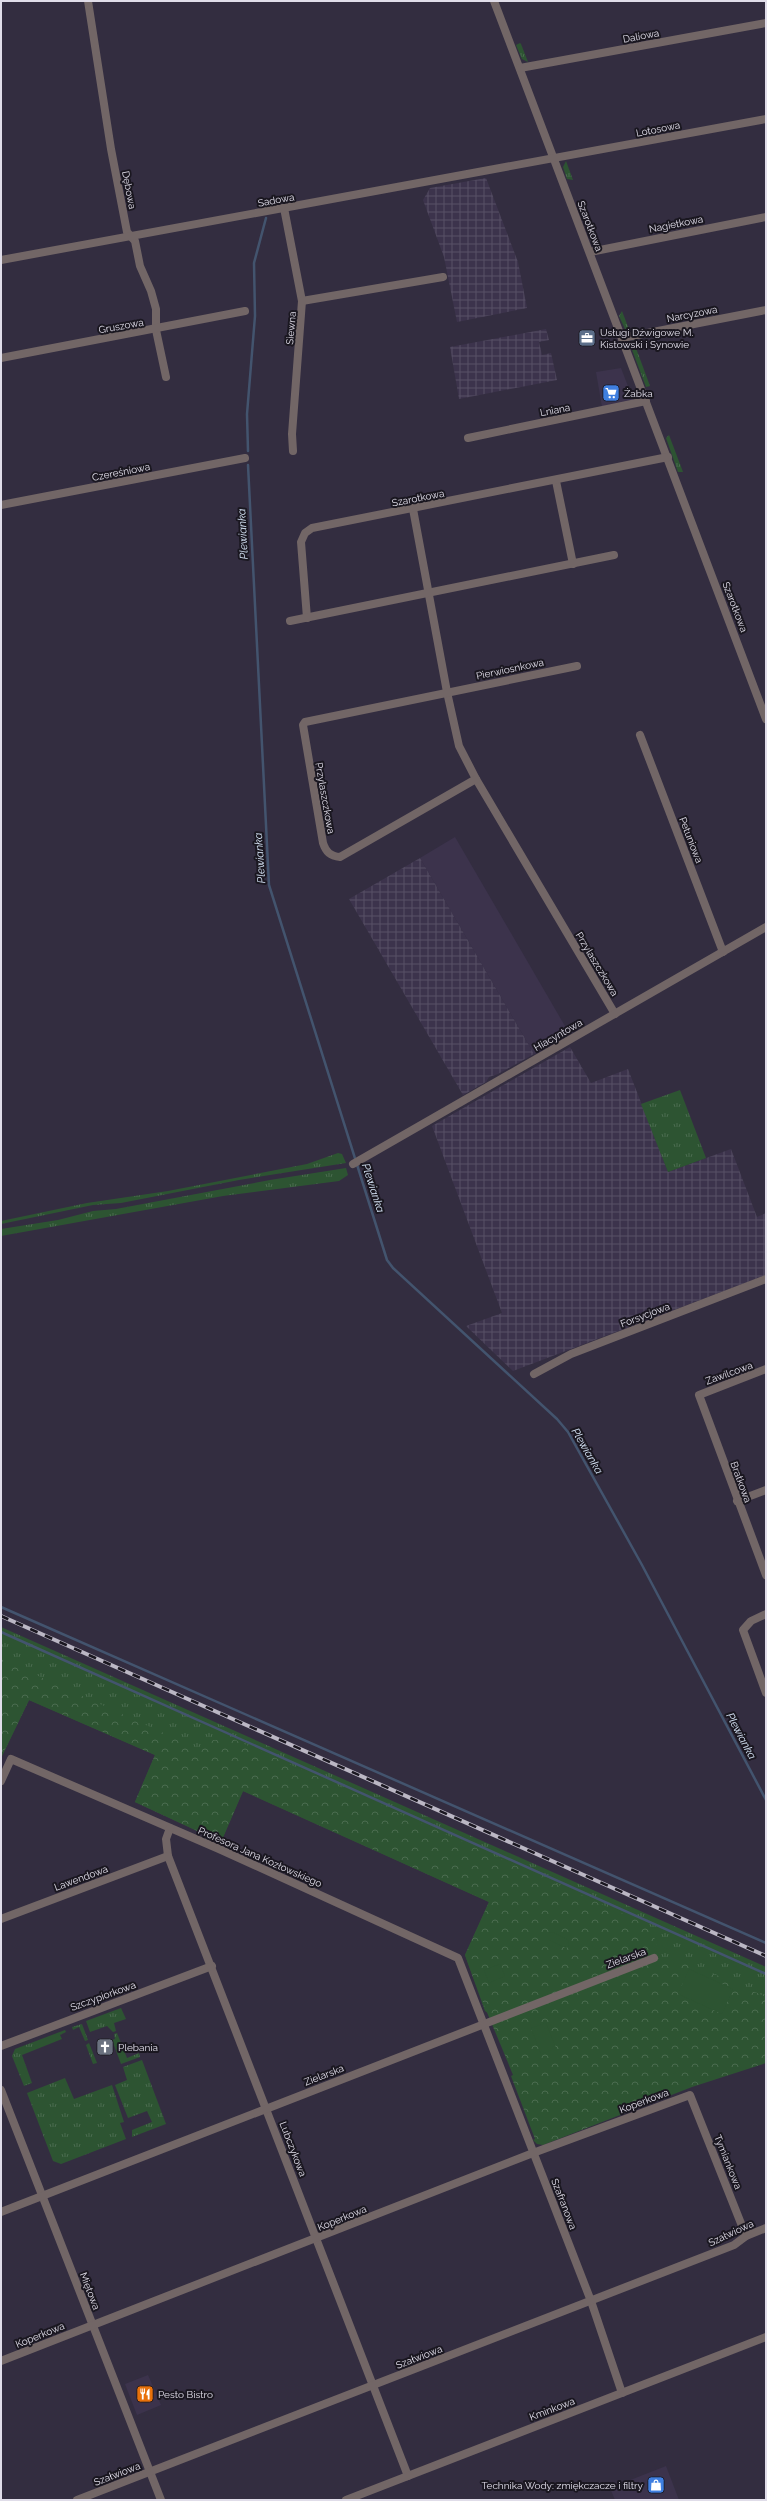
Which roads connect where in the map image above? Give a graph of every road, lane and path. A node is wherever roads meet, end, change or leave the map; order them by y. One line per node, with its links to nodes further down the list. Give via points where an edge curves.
1 (88, 1): 9 (street, Dębowa, via 111,149 127,232)
2 (494, 1): 4 (street, Szarotkowa)
3 (766, 23): 4 (street, Daliowa)
4 (520, 68): 6 (street, Szarotkowa)
5 (766, 120): 6 (street, Lotosowa)
6 (554, 158): 7 (street, Sadowa); 10 (street, Szarotkowa)
7 (284, 208): 9 (street, Sadowa); 13 (street, Siewna)
8 (766, 217): 10 (street, Nagietkowa)
9 (131, 236): 11 (street, Sadowa); 16 (street, Dębowa, via 135,241 140,266 156,309)
10 (590, 252): 17 (street, Szarotkowa)
11 (1, 260)
12 (443, 277): 13 (street)
13 (302, 301): 22 (street, Siewna, via 292,434)
14 (766, 310): 17 (street, Narcyzowa)
15 (245, 312): 16 (street, Gruszowa)
16 (156, 330): 18 (street, Gruszowa); 19 (street, Dębowa)
17 (622, 338): 20 (street, Szarotkowa)
18 (1, 358)
19 (166, 377)
20 (646, 401): 21 (street, Lniana); 23 (street, Szarotkowa)
21 (468, 438)
22 (293, 451)
23 (668, 457): 25 (street, Szarotkowa); 35 (street, Szarotkowa)
24 (245, 458): 26 (street, Czereśniowa)
25 (556, 481): 27 (street, Szarotkowa); 29 (street)
26 (1, 505)
27 (413, 509): 30 (street, Przylaszczkowa); 31 (street, Szarotkowa, via 312,528 305,533 301,542)
28 (614, 555): 29 (street)
29 (573, 564): 30 (street)
30 (429, 593): 31 (street); 34 (street, Przylaszczkowa)
31 (307, 618): 32 (street)
32 (290, 621)
33 (576, 666): 34 (street, Pierwiosnkowa)
34 (447, 692): 37 (street, Przylaszczkowa, via 459,746); 37 (street, Przylaszczkowa, via 304,723 325,848 332,855 340,857)
35 (766, 719)
36 (640, 735): 39 (street, Petuniowa)
37 (476, 779): 40 (street, Przylaszczkowa)
38 (766, 927): 39 (street, Hiacyntowa)
39 (723, 952): 40 (street, Hiacyntowa)
40 (615, 1014): 41 (street, Hiacyntowa)
41 (357, 1162)
42 (766, 1279): 44 (street, Forsycjowa, via 571,1354)
43 (766, 1369): 45 (street, Zawilcowa)
44 (534, 1374)
45 (699, 1395): 47 (street, Bratkowa)
46 (766, 1490): 47 (street)
47 (737, 1501): 48 (street, Bratkowa)
48 (766, 1576)
49 (766, 1614): 50 (street, via 751,1621 743,1630)
50 (766, 1693)
51 (1, 1781): 52 (street, Profesora Jana Kozłowskiego, via 11,1759)
52 (170, 1828): 53 (street, Lubczykowa, via 166,1839); 57 (street, Profesora Jana Kozłowskiego, via 458,1958)
53 (168, 1856): 54 (street, Lawendowa); 56 (street, Lubczykowa)
54 (1, 1919)
55 (654, 1958): 57 (street, Zielarska)
56 (212, 1966): 58 (street, Szczypiorkowa); 61 (street, Lubczykowa)
57 (482, 2024): 61 (street, Zielarska); 62 (street, Szafranowa)
58 (1, 2046)
59 (1, 2090): 63 (street, Miętowa)
60 (690, 2095): 62 (street, Koperkowa); 66 (street, Tymiankowa)
61 (266, 2108): 63 (street, Zielarska); 67 (street, Lubczykowa)
62 (533, 2153): 67 (street, Koperkowa); 68 (street, Szafranowa)
63 (42, 2196): 64 (street, Zielarska); 69 (street, Miętowa)
64 (1, 2212)
65 (766, 2228): 66 (street, Szałwiowa)
66 (746, 2236): 68 (street, Szałwiowa, via 734,2245)
67 (317, 2238): 69 (street, Koperkowa); 72 (street, Lubczykowa)
68 (591, 2301): 72 (street, Szałwiowa); 73 (street, Szafranowa)
69 (92, 2325): 71 (street, Koperkowa); 74 (street, Miętowa)
70 (766, 2337): 73 (street, Kminkowa)
71 (1, 2361)
72 (373, 2386): 74 (street, Szałwiowa); 75 (street, Lubczykowa)
73 (622, 2393): 75 (street, Kminkowa)
74 (150, 2472): 76 (street, Szałwiowa); 77 (street, Miętowa)
75 (408, 2476): 78 (street, Kminkowa)
76 (77, 2500)
77 (161, 2500)
78 (346, 2500)

